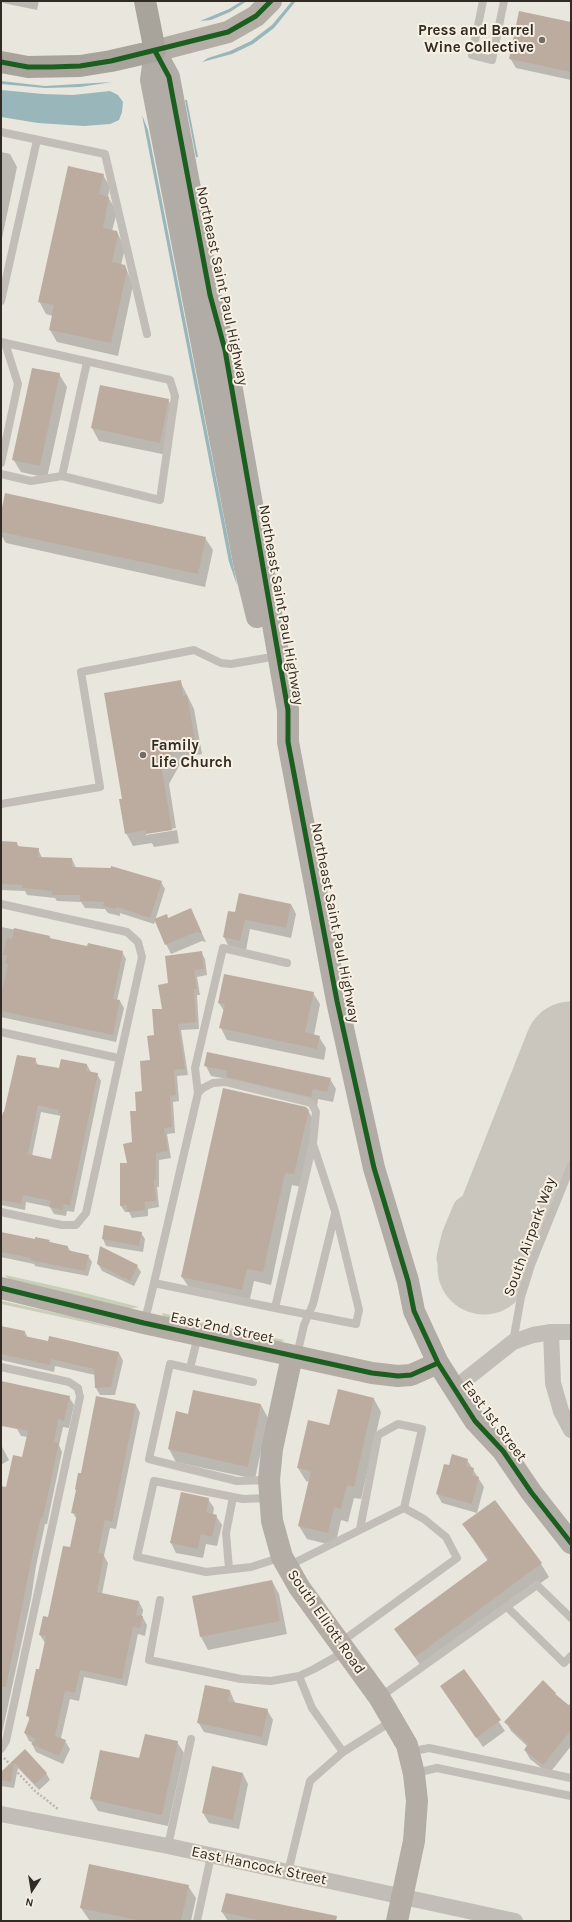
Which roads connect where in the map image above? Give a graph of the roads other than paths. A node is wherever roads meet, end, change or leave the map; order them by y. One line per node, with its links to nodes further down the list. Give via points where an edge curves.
1 (145, 1): 5 (highway, Northeast Saint Paul Highway)
2 (271, 1): 5 (street, via 256,16 228,32)
3 (483, 1): 4 (lane, via 472,55 492,60)
4 (504, 1)
5 (155, 50): 6 (highway, via 80,66 28,66); 16 (main road, Northeast Saint Paul Highway, via 150,80 245,568); 17 (main road, Northeast Saint Paul Highway, via 169,77 210,295 225,350 288,710)
6 (1, 62)
7 (1, 132): 8 (lane)
8 (37, 140): 9 (lane); 10 (lane, via 105,154)
9 (1, 301)
10 (146, 334)
11 (3, 343): 12 (lane); 13 (lane, via 18,384)
12 (87, 362): 15 (lane); 15 (lane, via 170,380 175,396 160,500)
13 (1, 463)
14 (1, 474): 15 (lane, via 31,481)
15 (62, 476)
16 (266, 658): 17 (main road, Northeast Saint Paul Highway, via 277,713); 18 (lane, via 231,664 221,663 194,650 81,672 100,787)
17 (288, 742): 28 (main road, Northeast Saint Paul Highway, via 358,1101 374,1168)
18 (1, 804)
19 (1, 904): 22 (lane, via 127,932 138,942 142,957)
20 (287, 963): 23 (lane, via 223,948 195,1068)
21 (1, 1032): 22 (lane)
22 (118, 1058): 27 (lane, via 86,1213 76,1225 62,1225)
23 (198, 1093): 24 (lane, via 213,1083 226,1082 308,1102 316,1112); 29 (lane)
24 (313, 1143): 26 (lane); 31 (lane)
25 (571, 1166): 37 (lane, South Airpark Way, via 529,1271 521,1297)
26 (335, 1211): 32 (lane); 32 (lane, via 359,1310 356,1324)
27 (1, 1212)
28 (408, 1281): 39 (main road, East 1st Street, via 414,1310); 42 (main road, East 1st Street, via 425,1306)
29 (154, 1283): 31 (lane); 33 (lane)
30 (1, 1288): 33 (street, East 2nd Street)
31 (275, 1308): 32 (lane)
32 (309, 1315): 38 (lane)
33 (144, 1323): 36 (street, East 2nd Street)
34 (551, 1332): 35 (street); 37 (street); 44 (street, via 553,1383 561,1411)
35 (571, 1332)
36 (198, 1336): 38 (street, East 2nd Street); 41 (lane)
37 (513, 1342): 42 (street)
38 (294, 1356): 39 (street, East 2nd Street, via 398,1376 411,1374); 46 (street, South Elliott Road, via 272,1450)
39 (438, 1363): 45 (main road, East 1st Street, via 475,1421)
40 (1, 1368): 62 (lane, via 69,1382 78,1388 80,1397)
41 (190, 1368): 43 (lane); 46 (lane, via 170,1364 149,1459)
42 (465, 1380): 45 (main road, East 1st Street)
43 (253, 1382)
44 (571, 1430)
45 (503, 1451): 50 (main road, East 1st Street)
46 (269, 1489): 47 (lane, via 243,1499); 51 (street, South Elliott Road, via 272,1521)
47 (234, 1497): 52 (lane, via 226,1533); 52 (lane, via 154,1481 137,1557 206,1572)
48 (404, 1508): 49 (lane); 49 (lane, via 422,1429 398,1424 378,1435); 56 (lane, via 424,1519 446,1537 457,1558)
49 (360, 1529): 51 (lane)
50 (571, 1543)
51 (285, 1562): 52 (lane); 56 (street, South Elliott Road, via 299,1587)
52 (229, 1568)
53 (160, 1600): 58 (lane, via 149,1660 249,1680 270,1681)
54 (507, 1607): 55 (lane, via 537,1585); 57 (lane, via 564,1663); 59 (lane)
55 (571, 1618)
56 (344, 1646): 58 (lane, via 314,1669); 59 (street, South Elliott Road)
57 (571, 1656)
58 (299, 1676): 63 (lane, via 312,1708)
59 (379, 1697): 60 (street, South Elliott Road)
60 (392, 1720): 63 (lane); 64 (street, South Elliott Road)
61 (191, 1739): 69 (lane)
62 (2, 1752)
63 (343, 1752): 71 (lane, via 310,1781)
64 (409, 1752): 65 (street, South Elliott Road); 66 (lane, via 429,1748)
65 (414, 1774): 67 (lane, via 437,1768); 72 (street, South Elliott Road, via 417,1801 414,1842)
66 (571, 1778)
67 (571, 1796)
68 (1, 1814): 69 (street, East Hancock Street)
69 (168, 1846): 70 (street, East Hancock Street)
70 (210, 1856): 71 (street, East Hancock Street); 73 (lane)
71 (288, 1872): 72 (street, East Hancock Street)
72 (402, 1897): 74 (street, South Elliott Road); 75 (street, East Hancock Street)
73 (197, 1921)
74 (397, 1921)
75 (515, 1921)

